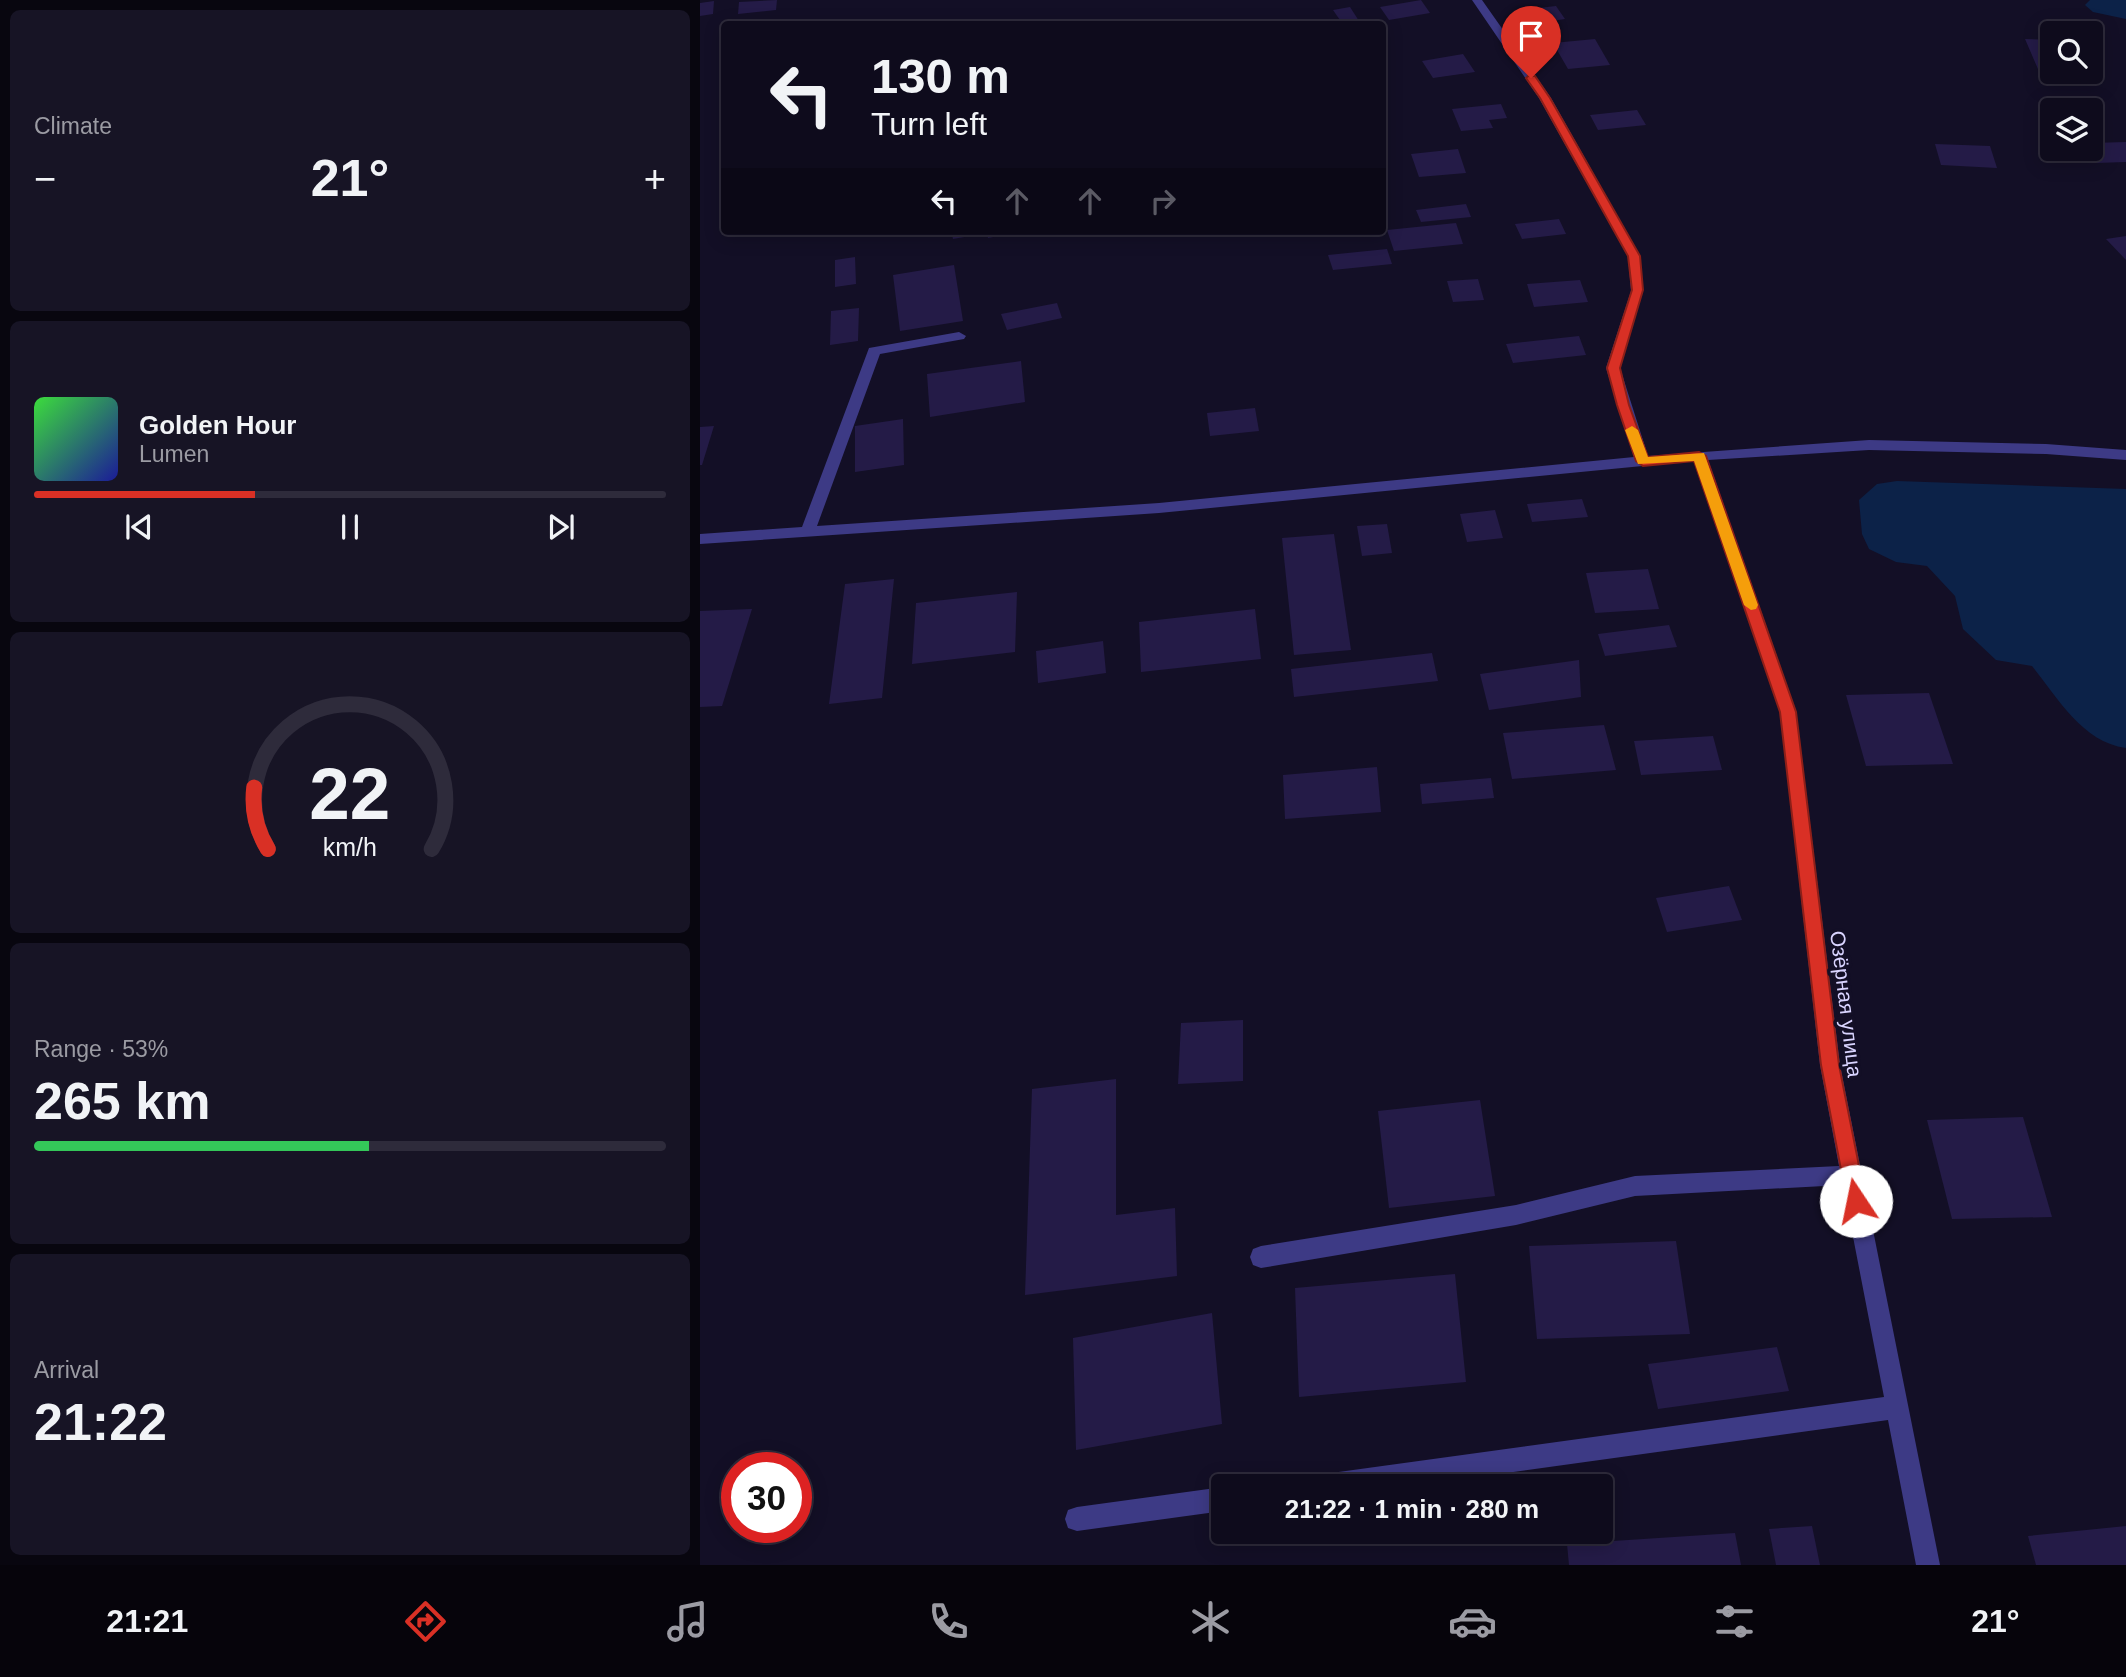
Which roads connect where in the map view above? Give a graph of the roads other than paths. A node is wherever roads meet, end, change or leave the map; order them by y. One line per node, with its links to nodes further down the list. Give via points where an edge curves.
1 (1477, 0): 5 (street, via 1545,98 1634,256 1637,290 1613,368)
2 (959, 336): 6 (street, via 874,351)
3 (2126, 455): 4 (street, via 1869,445)
4 (1699, 456): 5 (street); 8 (street, Озёрная улица, via 1788,712 1830,1065)
5 (1643, 461): 6 (street, via 1145,509)
6 (807, 533): 7 (street)
7 (700, 539)
8 (1851, 1175): 9 (street, via 1635,1185 1516,1215); 10 (street, Озёрная улица)
9 (1261, 1257)
10 (1897, 1407): 11 (street); 14 (street, Озёрная улица)
11 (1411, 1474)
12 (1211, 1501): 13 (street)
13 (1077, 1519)
14 (1928, 1565)

